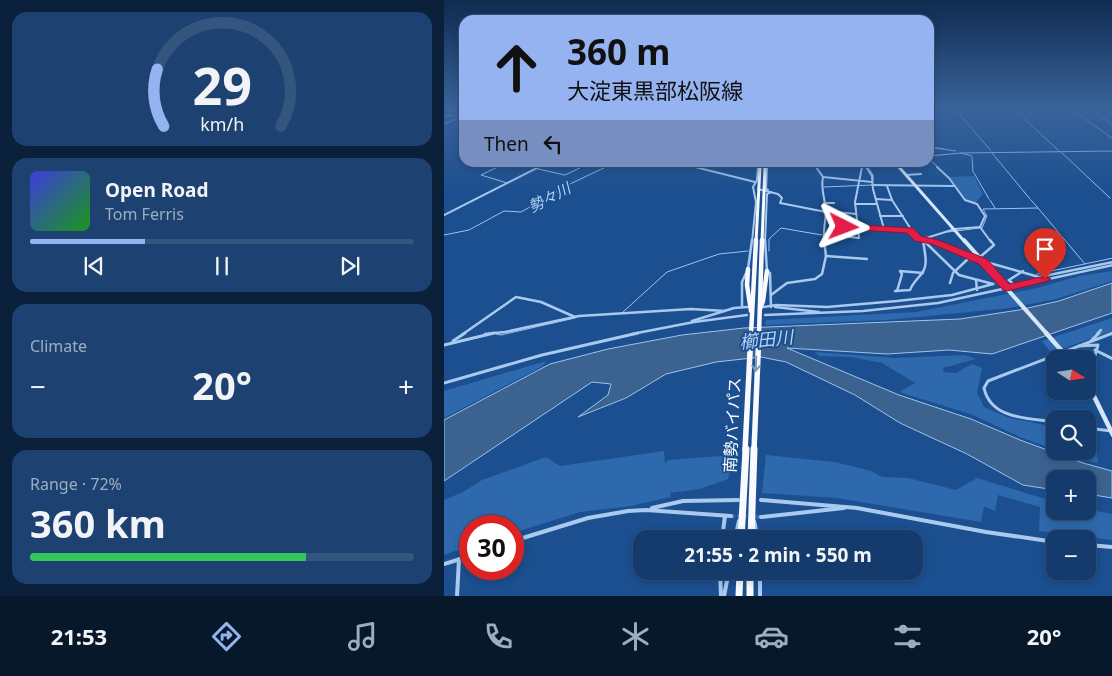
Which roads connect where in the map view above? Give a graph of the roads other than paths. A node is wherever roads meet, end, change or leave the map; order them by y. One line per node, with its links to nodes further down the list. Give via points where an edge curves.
1 (934, 148): 2 (street)
2 (956, 151)
3 (1112, 152): 4 (street, via 961,153)
4 (934, 157)
5 (934, 164): 24 (street)
6 (538, 167): 36 (street)
7 (696, 167): 20 (street)
8 (758, 167): 20 (street)
9 (759, 167): 26 (highway, 南勢バイパス)
10 (765, 167): 26 (highway, 南勢バイパス)
11 (766, 167): 27 (street, via 766,189)
12 (816, 167): 18 (street)
13 (861, 167): 19 (street)
14 (868, 167): 21 (street)
15 (899, 167): 17 (main road)
16 (921, 174): 17 (street)
17 (906, 175): 23 (main road)
18 (823, 177): 19 (street); 30 (street, via 821,187)
19 (859, 181): 21 (street); 32 (street)
20 (756, 182): 25 (street)
21 (872, 184): 22 (street); 28 (street)
22 (887, 186): 23 (street); 29 (street)
23 (917, 186): 24 (street); 43 (main road)
24 (954, 186): 40 (street, via 965,200 977,204 984,213)
25 (754, 188): 26 (street); 52 (street, via 752,251)
26 (761, 190): 27 (street); 69 (highway, 南勢バイパス); 70 (highway, 南勢バイパス)
27 (771, 192): 34 (street, via 780,196 780,203); 53 (street, via 767,194 765,251)
28 (876, 199): 29 (street); 33 (street)
29 (892, 200): 38 (street)
30 (825, 203): 31 (street); 34 (street)
31 (834, 203)
32 (855, 204): 33 (street); 35 (street)
33 (877, 204): 37 (street)
34 (827, 211): 35 (street); 44 (street)
35 (856, 214): 39 (street)
36 (444, 215)
37 (880, 216): 38 (street); 41 (street)
38 (903, 216): 42 (street)
39 (859, 227): 41 (street); 45 (street, via 844,227); 45 (street, via 859,238)
40 (980, 227): 43 (street); 50 (street, via 994,243)
41 (884, 229): 42 (street)
42 (910, 230): 46 (street)
43 (955, 230): 46 (street); 50 (main road)
44 (824, 234): 45 (street); 47 (street)
45 (841, 236)
46 (922, 239): 48 (street); 55 (street); 56 (street, via 927,258)
47 (826, 256): 49 (street); 62 (street, via 821,276 787,283)
48 (970, 257): 50 (street); 55 (street)
49 (867, 259)
50 (982, 259): 54 (street); 60 (main road)
51 (1112, 263): 54 (street, via 1042,277); 59 (street)
52 (748, 269): 63 (street, via 744,273); 69 (highway)
53 (768, 271): 62 (street); 70 (highway)
54 (1023, 271): 59 (street, via 1009,280)
55 (955, 272): 57 (street); 58 (street)
56 (923, 273): 56 (street, via 900,271 902,274 896,291 910,290 912,282)
57 (976, 280): 61 (street); 61 (street, via 993,284)
58 (950, 283)
59 (1015, 286): 60 (street)
60 (1007, 288): 68 (street, via 938,303); 79 (main road)
61 (977, 290): 66 (street, via 827,307)
62 (771, 295): 66 (street)
63 (742, 307): 64 (street); 67 (street)
64 (747, 307)
65 (764, 307): 66 (street)
66 (771, 307): 68 (street)
67 (725, 311): 71 (street, via 691,309); 72 (street)
68 (826, 313): 70 (street)
69 (750, 314): 72 (street); 90 (highway, 南勢バイパス)
70 (760, 314): 94 (highway, 南勢バイパス, one-way to 94)
71 (576, 317): 76 (street); 76 (street, via 541,302 516,298)
72 (688, 323): 85 (street, via 544,353)
73 (1101, 330): 75 (street)
74 (1112, 333): 75 (street)
75 (1091, 341): 78 (street)
76 (450, 343): 77 (street)
77 (444, 345)
78 (1079, 346): 80 (street); 81 (street, via 1096,344)
79 (1062, 350)
80 (1066, 350)
81 (1095, 350)
82 (1096, 351): 84 (street)
83 (1046, 358): 87 (street, via 988,381 984,388 986,401 998,410)
84 (1112, 359)
85 (444, 383)
86 (1096, 400): 89 (main road)
87 (1046, 420)
88 (1096, 430): 89 (street)
89 (1112, 433)
90 (740, 499): 93 (street, via 660,504); 95 (highway, 南勢バイパス)
91 (760, 500): 92 (street)
92 (851, 508): 98 (street); 105 (street)
93 (651, 509): 96 (street); 104 (street, via 570,523)
94 (751, 509): 102 (highway, 南勢バイパス); 103 (street)
95 (742, 510): 100 (street); 101 (highway, 南勢バイパス)
96 (725, 516): 97 (street); 99 (street)
97 (731, 516)
98 (761, 518)
99 (723, 530)
100 (737, 530)
101 (741, 530)
102 (751, 530)
103 (756, 530)
104 (524, 538)
105 (1046, 541)
106 (1096, 546): 107 (street)
107 (1112, 547)
108 (459, 559): 109 (street); 115 (street)
109 (444, 564)
110 (721, 580): 116 (street)
111 (727, 580): 116 (street)
112 (740, 580): 117 (highway)
113 (750, 580): 118 (highway)
114 (760, 580): 119 (street)
115 (457, 596)
116 (723, 596)
117 (739, 596)
118 (750, 596)
119 (760, 596)

